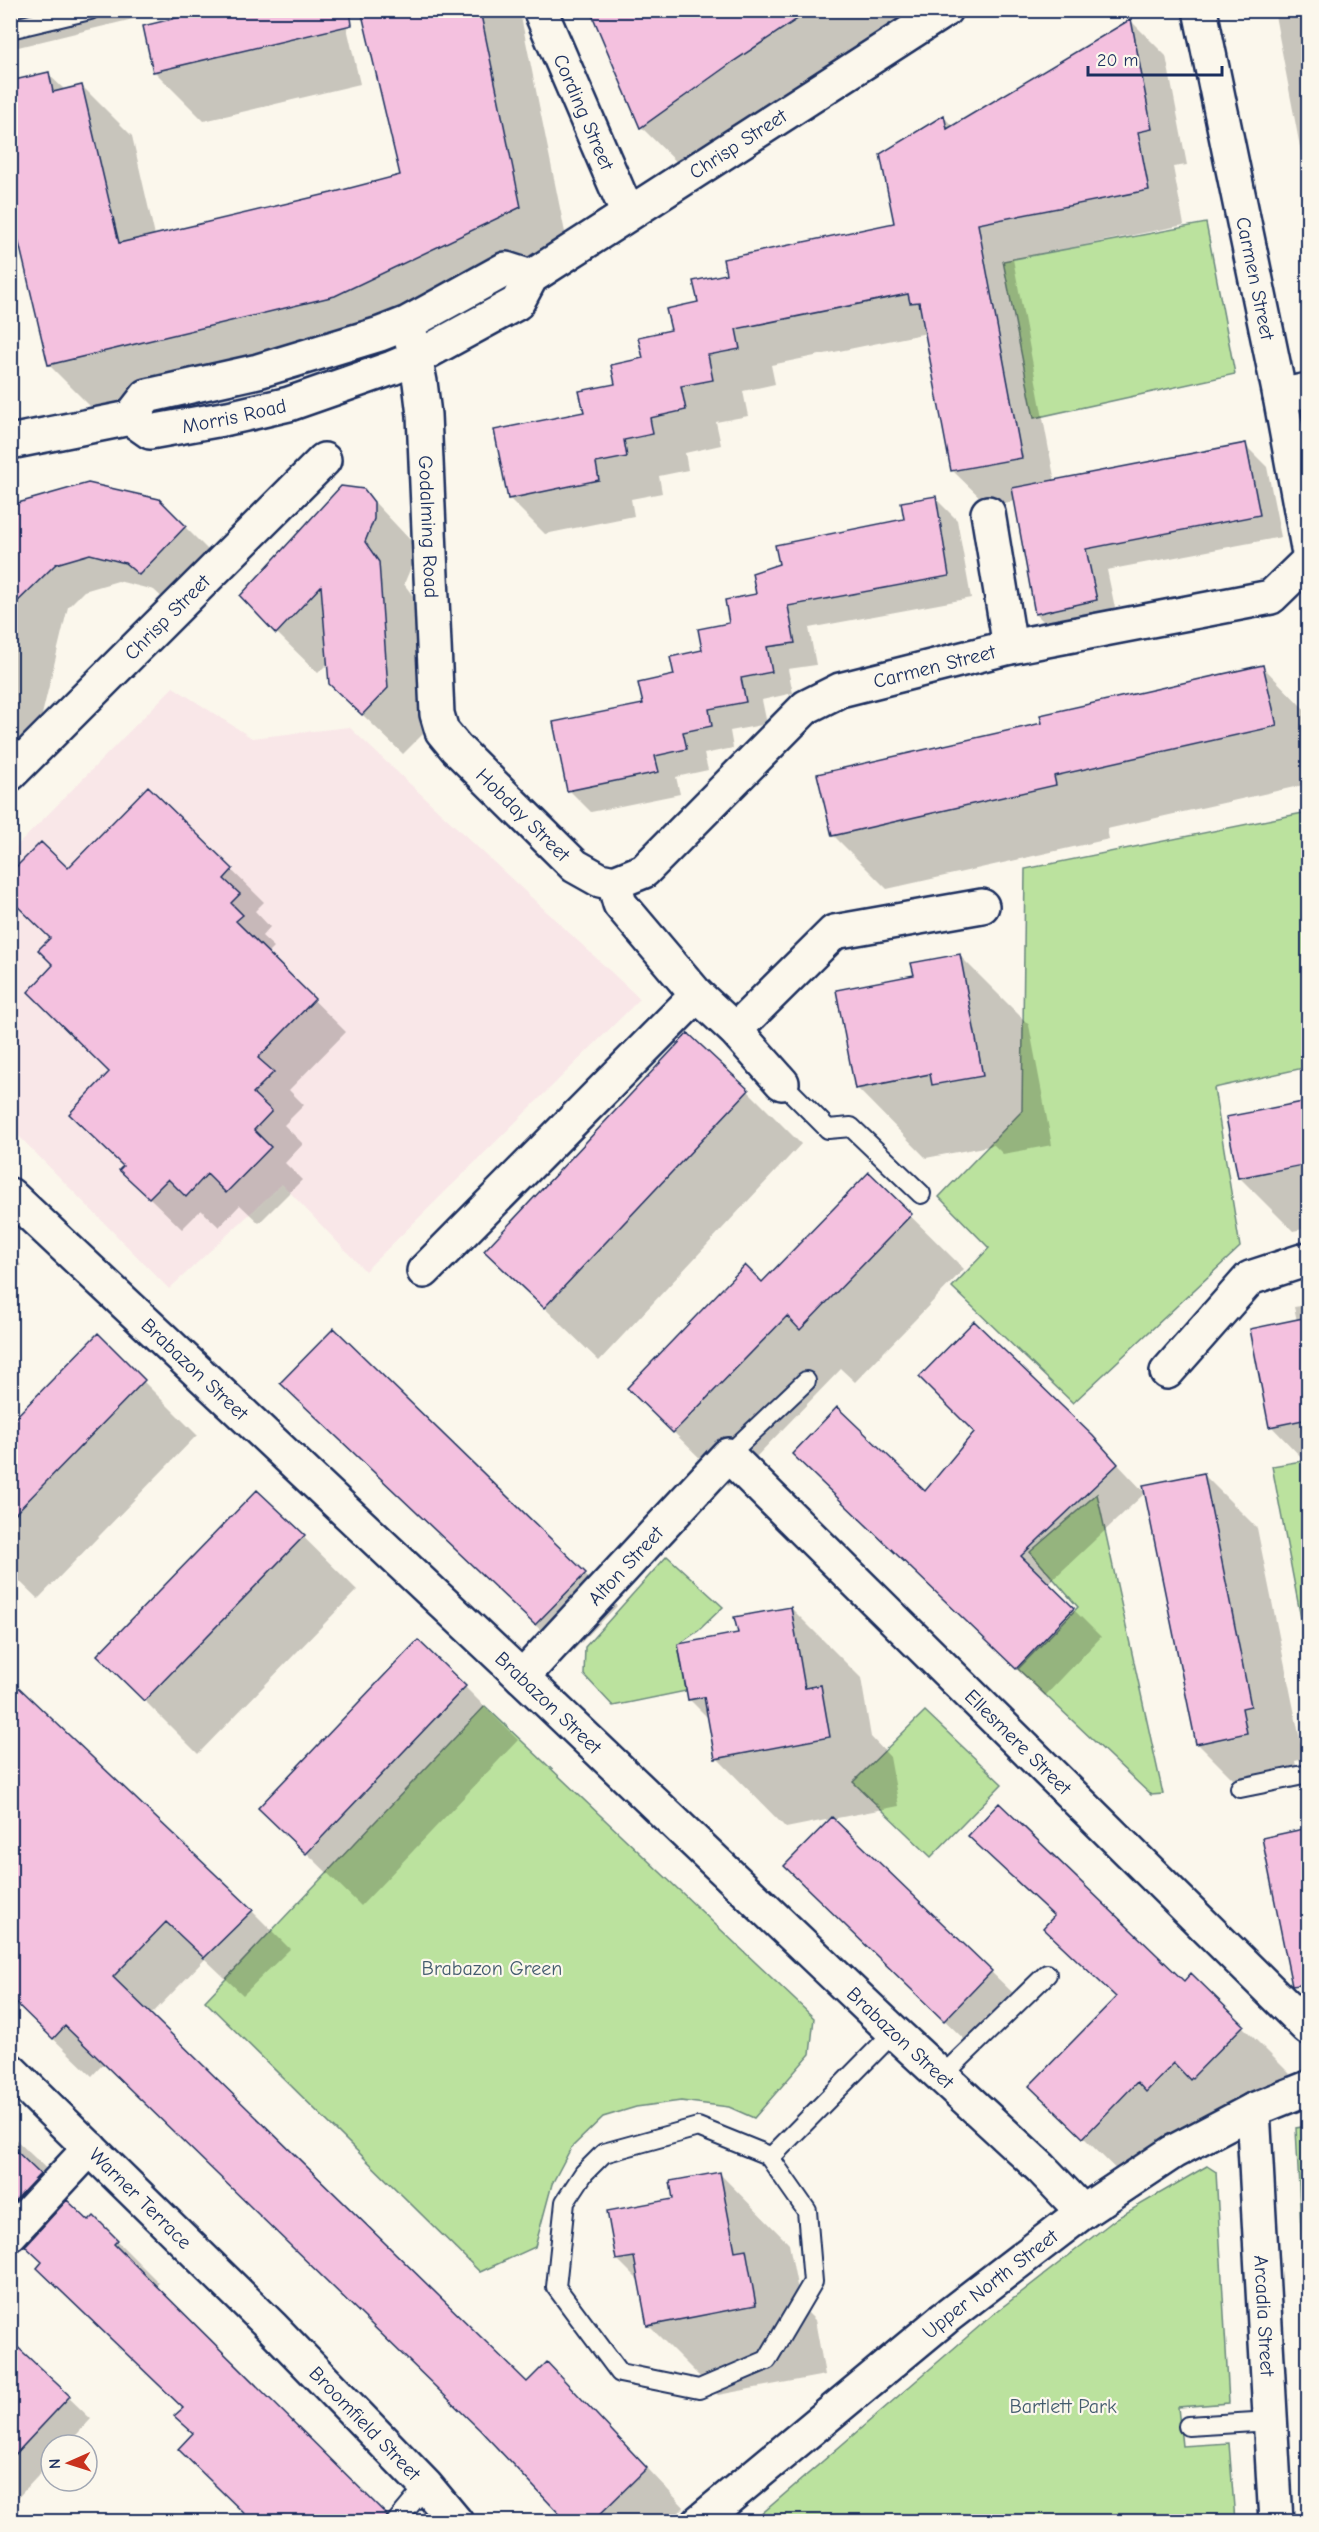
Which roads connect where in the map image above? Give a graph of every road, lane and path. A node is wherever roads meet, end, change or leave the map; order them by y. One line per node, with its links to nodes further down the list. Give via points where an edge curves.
1 (90, 10): 5 (lane)
2 (540, 10): 6 (street, Cording Street)
3 (945, 10): 6 (street, Chrisp Street)
4 (1200, 10): 11 (street, Carmen Street)
5 (10, 29)
6 (627, 213): 7 (street, Chrisp Street)
7 (531, 277): 8 (street, via 506,269); 9 (street, Chrisp Street, via 517,303)
8 (408, 323): 9 (street, Godalming Road); 12 (street, Morris Road, via 330,351 147,396)
9 (416, 358): 10 (street, Chrisp Street); 19 (street, Godalming Road, via 424,415 436,705)
10 (339, 387): 12 (street, Morris Road, via 289,404 150,432)
11 (1294, 393): 16 (street, Carmen Street)
12 (130, 418): 13 (street)
13 (10, 442)
14 (324, 460): 20 (street, Chrisp Street)
15 (988, 513): 18 (street)
16 (1308, 548)
17 (1308, 561): 18 (street, Carmen Street, via 1271,597)
18 (1010, 647): 21 (street, Carmen Street, via 840,690 806,707 644,871)
19 (442, 731): 21 (street, Hobday Street, via 583,872)
20 (10, 774)
21 (614, 884): 23 (street, via 620,904)
22 (982, 906): 24 (street, via 834,932)
23 (697, 995): 24 (street); 29 (street)
24 (735, 1030): 25 (street)
25 (782, 1083): 26 (lane, via 828,1129 851,1127)
26 (921, 1194)
27 (10, 1195): 33 (street, Brabazon Street)
28 (1308, 1259): 30 (street, via 1250,1278)
29 (424, 1271)
30 (1167, 1372)
31 (807, 1381): 32 (lane)
32 (728, 1455): 33 (street, Alton Street); 37 (street, Ellesmere Street)
33 (522, 1677): 38 (street, Brabazon Street)
34 (1308, 1774): 35 (lane)
35 (1240, 1788)
36 (1047, 1974): 40 (lane)
37 (1308, 2028)
38 (894, 2032): 40 (street, Brabazon Street); 44 (lane)
39 (10, 2070): 43 (street, Warner Terrace)
40 (942, 2077): 45 (street, Brabazon Street)
41 (1308, 2088): 42 (street, Upper North Street)
42 (1253, 2110): 45 (street, Upper North Street, via 1173,2152); 48 (street, Arcadia Street)
43 (90, 2148): 46 (street); 47 (street, Warner Terrace)
44 (770, 2158): 44 (lane, via 807,2211 813,2282 767,2360 699,2389 620,2373 556,2287 565,2202 584,2174 604,2153 698,2127)
45 (1083, 2212): 53 (street, Upper North Street, via 945,2318)
46 (10, 2234)
47 (272, 2326): 50 (street, Broomfield Street)
48 (1271, 2421): 49 (lane); 54 (street, Arcadia Street)
49 (1188, 2426)
50 (426, 2486): 51 (lane); 52 (street, Broomfield Street)
51 (396, 2522)
52 (456, 2522)
53 (699, 2522)
54 (1276, 2522)

